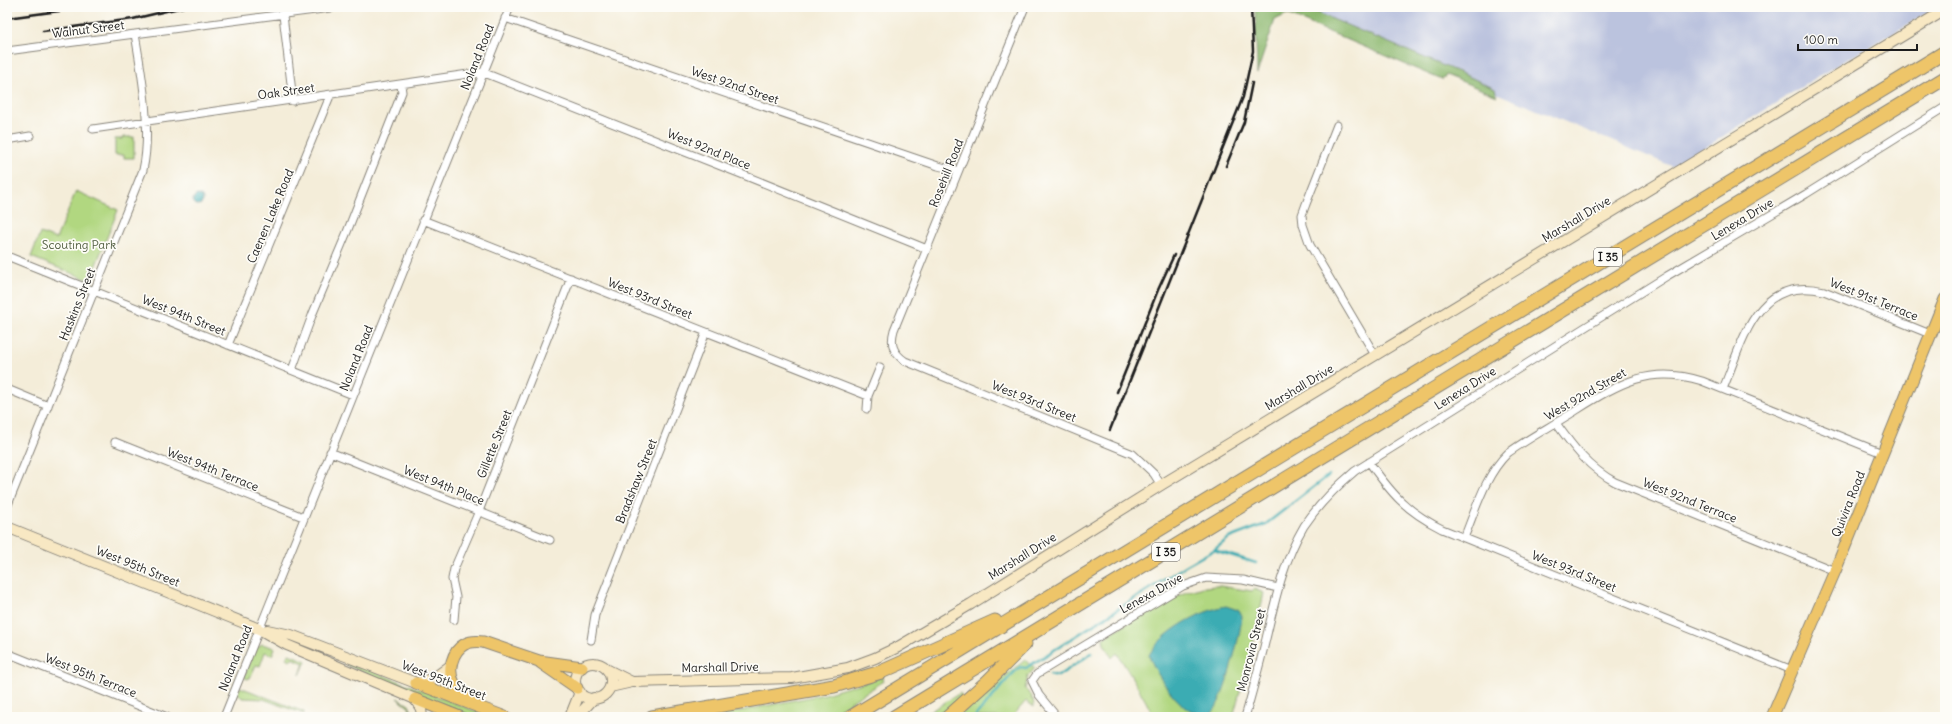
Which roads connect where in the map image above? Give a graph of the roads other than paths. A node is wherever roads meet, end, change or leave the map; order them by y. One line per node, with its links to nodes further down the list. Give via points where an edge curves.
1 (338, 7): 5 (street, Walnut Street)
2 (510, 7): 6 (street, Noland Road)
3 (1025, 7): 21 (street, Rosehill Road)
4 (1945, 10): 32 (street, Marshall Drive)
5 (283, 15): 7 (street, Walnut Street); 14 (street)
6 (505, 18): 10 (street, Noland Road); 21 (street, West 92nd Street)
7 (135, 34): 8 (street, Walnut Street); 16 (street, Haskins Street)
8 (7, 51)
9 (1945, 52): 55 (highway, I 35)
10 (482, 72): 12 (street, Oak Street); 22 (street, Noland Road); 23 (street, West 92nd Place)
11 (1945, 78): 58 (highway, I 35)
12 (401, 85): 13 (street, Oak Street); 34 (street, via 402,92)
13 (330, 96): 14 (street, Oak Street); 30 (street, Caenen Lake Road)
14 (293, 101): 16 (street, Oak Street)
15 (1945, 107): 45 (street, Lenexa Drive)
16 (146, 120): 18 (street, Oak Street); 26 (street, Haskins Street, via 146,155 143,170)
17 (1338, 125): 32 (street, via 1302,215 1303,225 1310,245)
18 (93, 129)
19 (30, 136): 20 (street)
20 (7, 140)
21 (958, 171): 23 (street, Rosehill Road)
22 (423, 220): 25 (street, West 93rd Street); 37 (street, Noland Road)
23 (927, 249): 31 (street, Rosehill Road, via 894,330)
24 (7, 256): 26 (street, West 94th Street)
25 (571, 278): 28 (street, West 93rd Street); 48 (street, Gillette Street)
26 (94, 291): 30 (street, West 94th Street); 39 (street, Haskins Street)
27 (1945, 299): 29 (main road, Quivira Road)
28 (706, 332): 38 (street, West 93rd Street); 59 (street, Bradshaw Street, via 595,615)
29 (1930, 334): 36 (street, West 91st Terrace, via 1824,291 1814,288 1793,289 1770,299 1751,320); 44 (main road, Quivira Road)
30 (228, 345): 34 (street, West 94th Street)
31 (893, 349): 46 (street, West 93rd Street, via 897,356 905,361 1133,454 1154,474)
32 (1376, 355): 46 (street, Marshall Drive)
33 (880, 367): 38 (street)
34 (292, 370): 37 (street, West 94th Street)
35 (7, 389): 39 (street)
36 (1723, 389): 41 (street, West 92nd Street, via 1675,374 1648,375 1622,383); 44 (street, West 92nd Street)
37 (353, 395): 43 (street, Noland Road)
38 (868, 396): 40 (street)
39 (48, 406): 47 (street, Haskins Street)
40 (867, 410)
41 (1556, 423): 51 (street, West 92nd Street, via 1516,447 1498,464 1490,476); 53 (street, West 92nd Terrace, via 1588,464 1615,482)
42 (115, 442): 49 (street, West 94th Terrace)
43 (330, 452): 48 (street, West 94th Place); 49 (street, Noland Road)
44 (1882, 453): 53 (main road, Quivira Road)
45 (1369, 462): 51 (street, West 93rd Street, via 1391,493 1406,508 1423,520); 54 (street, Lenexa Drive, via 1334,489 1305,526)
46 (1161, 485): 66 (street, Marshall Drive, via 971,604 875,658 848,668 792,678)
47 (7, 507)
48 (479, 511): 52 (street, West 94th Place); 56 (street, Gillette Street, via 454,569)
49 (303, 517): 57 (street, Noland Road)
50 (7, 527): 57 (street, West 95th Street)
51 (1464, 538): 65 (street, West 93rd Street)
52 (550, 540)
53 (1835, 570): 65 (main road, Quivira Road)
54 (1278, 588): 85 (street, Lenexa Drive, via 1243,580 1206,578 1183,586 1037,674 1032,681 1038,695); 86 (street, Monrovia Street)
55 (1053, 594): 73 (highway, via 917,657 862,679 814,691); 82 (highway, I 35)
56 (454, 620)
57 (259, 629): 67 (street, West 95th Street, via 291,635); 71 (street, West 95th Street, via 287,646); 75 (street, Noland Road)
58 (1040, 629): 83 (highway, I 35); 84 (highway)
59 (591, 640)
60 (7, 653): 74 (street, West 95th Terrace)
61 (539, 661): 62 (main road, via 474,641 464,644); 63 (main road); 69 (main road)
62 (450, 666): 67 (street, via 434,678); 72 (main road, via 454,683)
63 (582, 667): 64 (street, via 587,664 598,664); 69 (street, via 576,677)
64 (608, 670): 66 (street, Marshall Drive); 68 (street)
65 (1792, 670): 87 (main road, Quivira Road)
66 (632, 682): 68 (street, Marshall Drive)
67 (416, 683): 72 (main road, West 95th Street)
68 (610, 687): 70 (street, via 604,695)
69 (579, 690): 70 (street, via 584,696); 79 (street)
70 (594, 698): 80 (street)
71 (415, 699): 76 (street); 77 (main road, West 95th Street)
72 (478, 707): 78 (main road, West 95th Street)
73 (667, 715): 81 (highway)
74 (167, 717)
75 (224, 717)
76 (422, 717)
77 (460, 717)
78 (505, 717)
79 (570, 717)
80 (577, 717)
81 (652, 717)
82 (851, 717)
83 (894, 717)
84 (948, 717)
85 (1057, 717)
86 (1245, 717)
87 (1772, 717)

